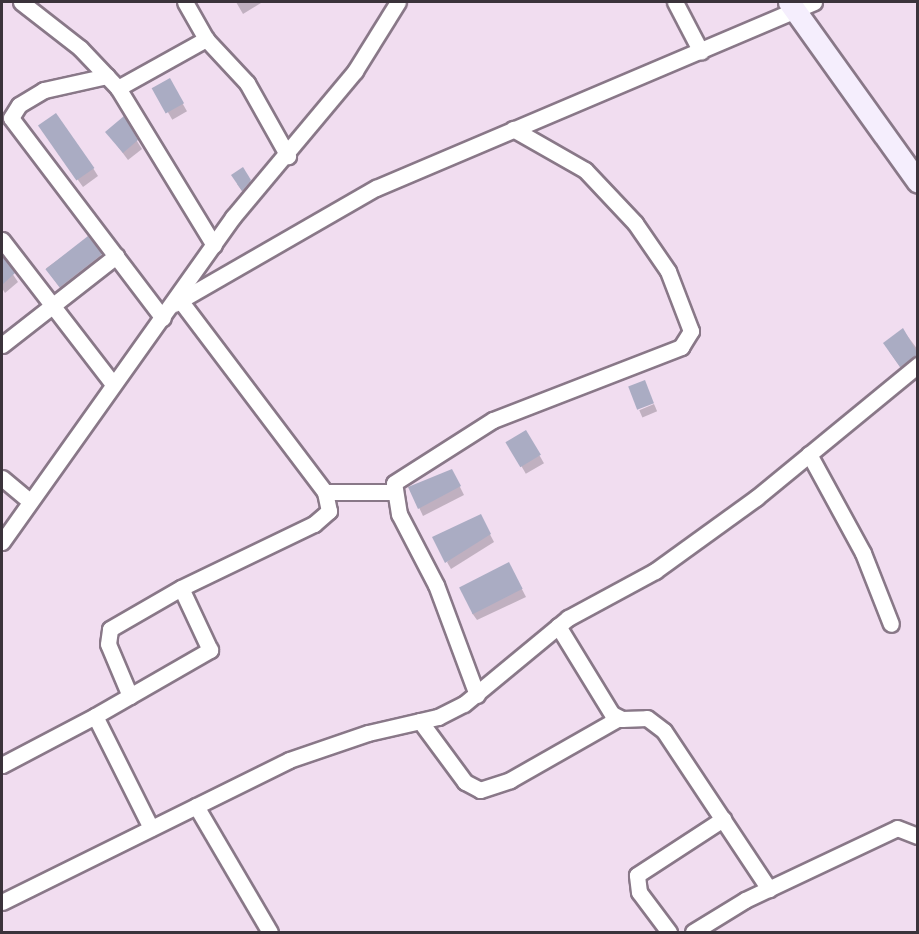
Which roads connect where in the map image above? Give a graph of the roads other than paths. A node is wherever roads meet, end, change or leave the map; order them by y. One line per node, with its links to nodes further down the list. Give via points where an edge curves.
1 (21, 2): 8 (street)
2 (185, 2): 6 (street)
3 (398, 2): 12 (street, via 355,71)
4 (675, 2): 7 (street)
5 (800, 5): 7 (street); 13 (street)
6 (206, 39): 9 (street); 12 (street, via 247,83)
7 (701, 52): 11 (street)
8 (107, 76): 9 (street); 10 (street, via 44,90 19,105)
9 (118, 88): 15 (street)
10 (6, 123): 16 (street)
11 (513, 129): 17 (street, via 376,188); 26 (street, via 585,170 635,223 668,271 691,324 690,337 662,355 494,420 403,474)
12 (288, 156): 15 (street)
13 (918, 182)
14 (2, 240): 18 (street)
15 (214, 245): 17 (street)
16 (116, 256): 18 (street); 19 (street)
17 (177, 302): 19 (street); 25 (street)
18 (53, 305): 20 (street); 22 (street)
19 (164, 318): 22 (street)
20 (2, 345)
21 (918, 365): 23 (street)
22 (113, 384): 27 (street)
23 (809, 454): 30 (street, via 863,553); 31 (street, via 655,571)
24 (2, 478): 27 (street)
25 (325, 492): 26 (street); 29 (street, via 324,517)
26 (391, 492): 32 (street, via 436,585)
27 (28, 500): 28 (street)
28 (2, 542)
29 (181, 588): 33 (street, via 110,629 108,644); 33 (street, via 210,650)
30 (891, 624)
31 (558, 626): 32 (street); 35 (street)
32 (477, 695): 36 (street)
33 (130, 696): 34 (street)
34 (95, 716): 37 (street); 40 (street)
35 (619, 718): 36 (street, via 510,780 480,790 465,782); 39 (street, via 647,718 664,731)
36 (420, 720): 38 (street, via 313,750)
37 (2, 765)
38 (196, 806): 40 (street); 44 (street)
39 (723, 819): 42 (street); 45 (street, via 637,875 639,892)
40 (151, 828): 43 (street)
41 (918, 836): 42 (street, via 897,828)
42 (769, 889): 46 (street)
43 (2, 902)
44 (270, 933)
45 (669, 933)
46 (693, 933)

